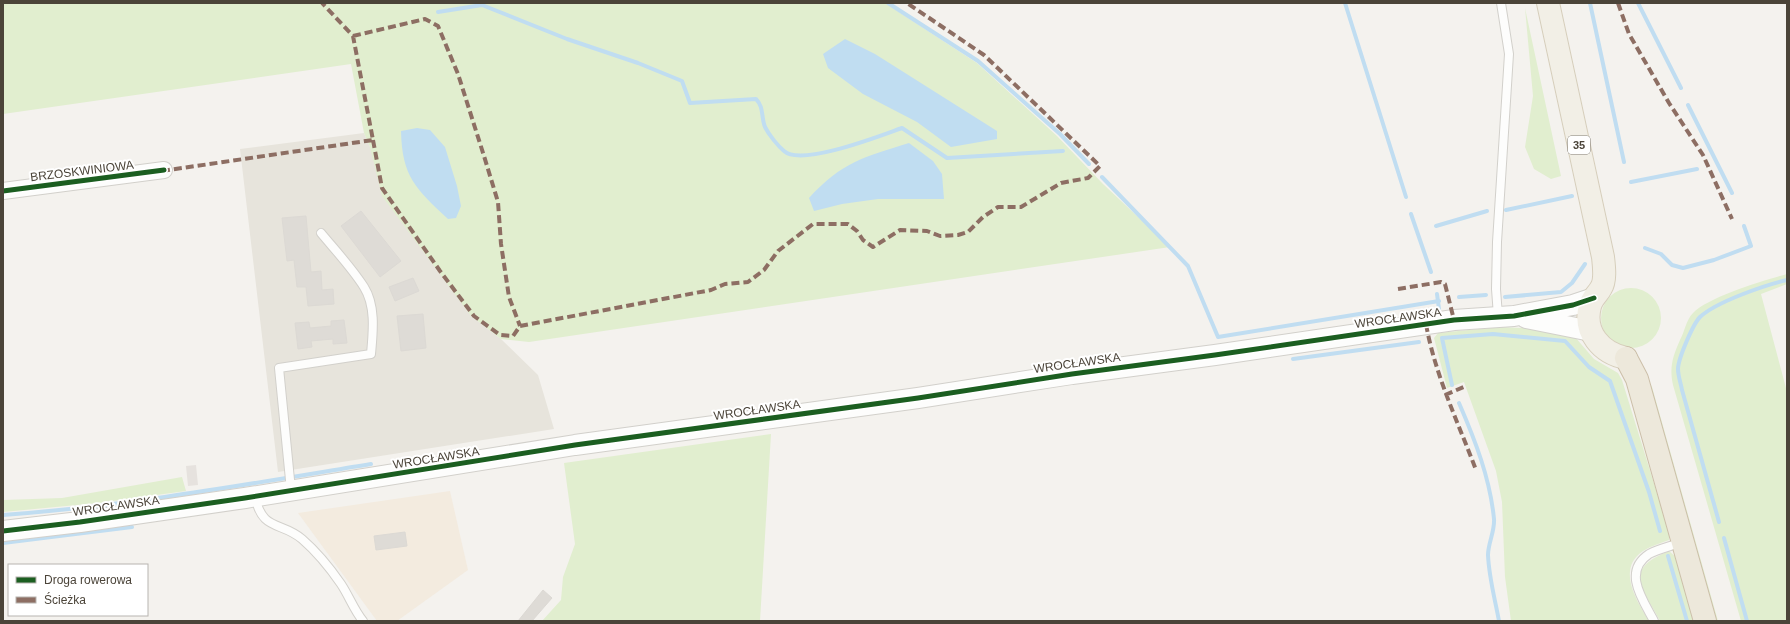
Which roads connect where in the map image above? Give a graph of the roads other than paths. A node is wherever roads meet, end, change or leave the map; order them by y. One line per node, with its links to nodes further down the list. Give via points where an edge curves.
1 (1501, 3): 7 (lane, via 1509,54 1496,289)
2 (1548, 3): 6 (main road, 35, via 1604,257 1602,287)
3 (164, 170): 4 (street, BRZOSKWINIOWA)
4 (3, 191)
5 (321, 233): 10 (lane, via 364,287 370,303 373,329 371,354 279,368)
6 (1594, 298): 7 (street, via 1573,305); 8 (main road, 35, via 1589,314)
7 (1506, 316): 8 (street); 10 (street, WROCŁAWSKA, via 1454,320 1072,374 575,446)
8 (1591, 331): 9 (main road, via 1604,349)
9 (1626, 358): 13 (highway, via 1637,379)
10 (292, 491): 11 (street, WROCŁAWSKA)
11 (255, 496): 12 (street, WROCŁAWSKA); 14 (lane, via 260,513 270,523 301,538 321,557)
12 (3, 531)
13 (1682, 541): 15 (lane, via 1649,554 1635,573 1634,581); 16 (highway)
14 (363, 621)
15 (1654, 621)
16 (1705, 621)

